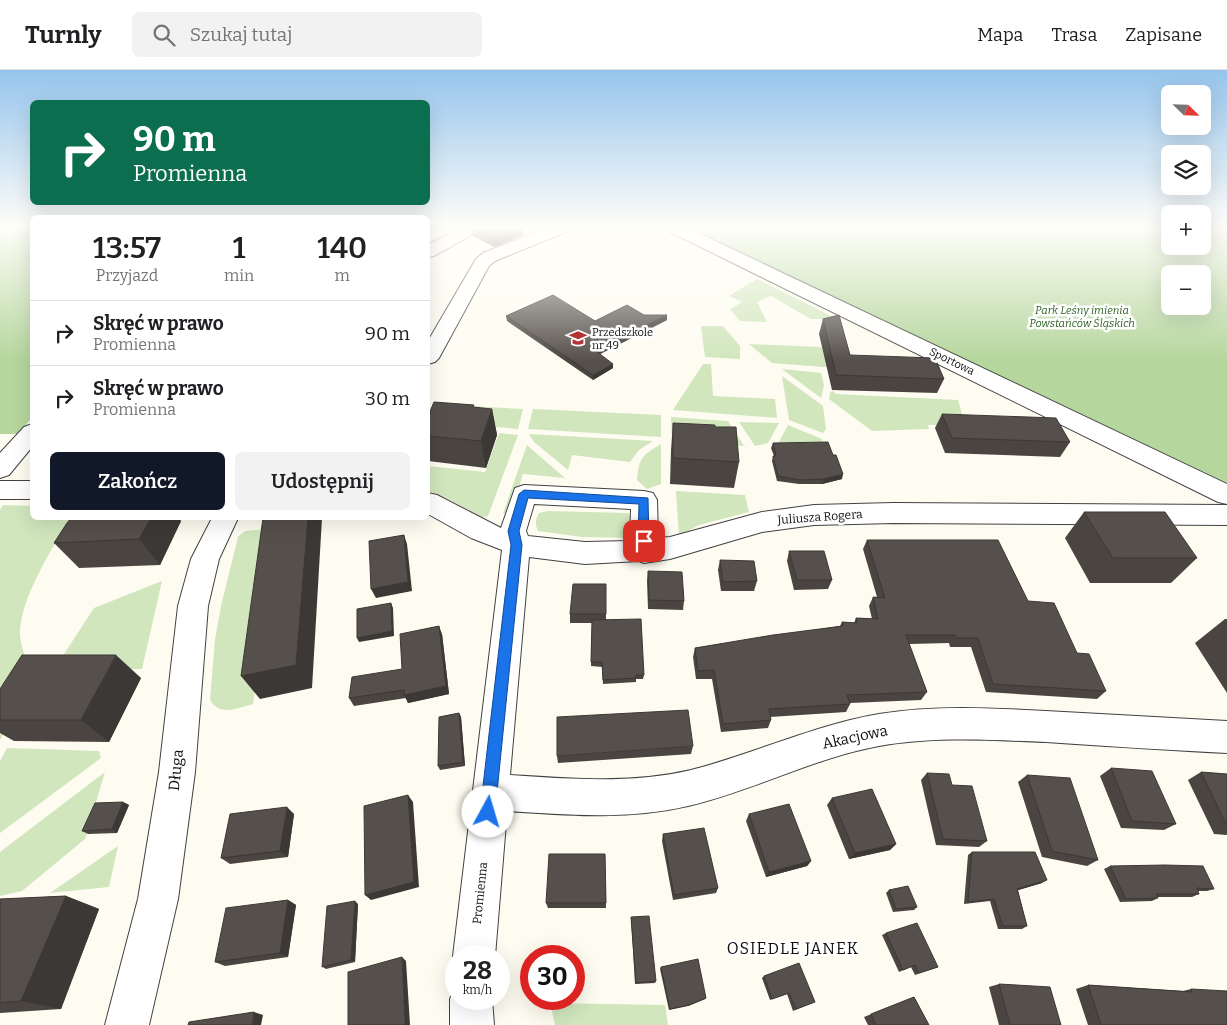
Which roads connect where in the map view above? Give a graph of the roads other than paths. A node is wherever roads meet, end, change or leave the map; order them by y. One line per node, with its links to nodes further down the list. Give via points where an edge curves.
1 (477, 273): 3 (street)
2 (768, 273): 8 (street, Sportowa)
3 (430, 354)
4 (30, 434): 5 (street)
5 (0, 468)
6 (0, 490): 7 (street)
7 (30, 490)
8 (1227, 495)
9 (430, 503): 12 (street, Juliusza Rogera, via 481,531)
10 (1227, 515): 13 (street, Juliusza Rogera, via 814,515 762,522 670,548)
11 (224, 520): 18 (street, Długa, via 205,559 193,606 177,772 161,880)
12 (516, 545): 13 (street, Juliusza Rogera, via 585,553); 13 (street, Promienna, via 513,531 524,494 644,500); 15 (street, Promienna)
13 (644, 552)
14 (1227, 737): 15 (street, Akacjowa, via 1003,724 935,726 882,730 844,738 718,780 666,793 600,798)
15 (490, 792): 16 (street, Promienna)
16 (475, 945)
17 (471, 1010): 19 (street)
18 (127, 1025)
19 (472, 1025)

